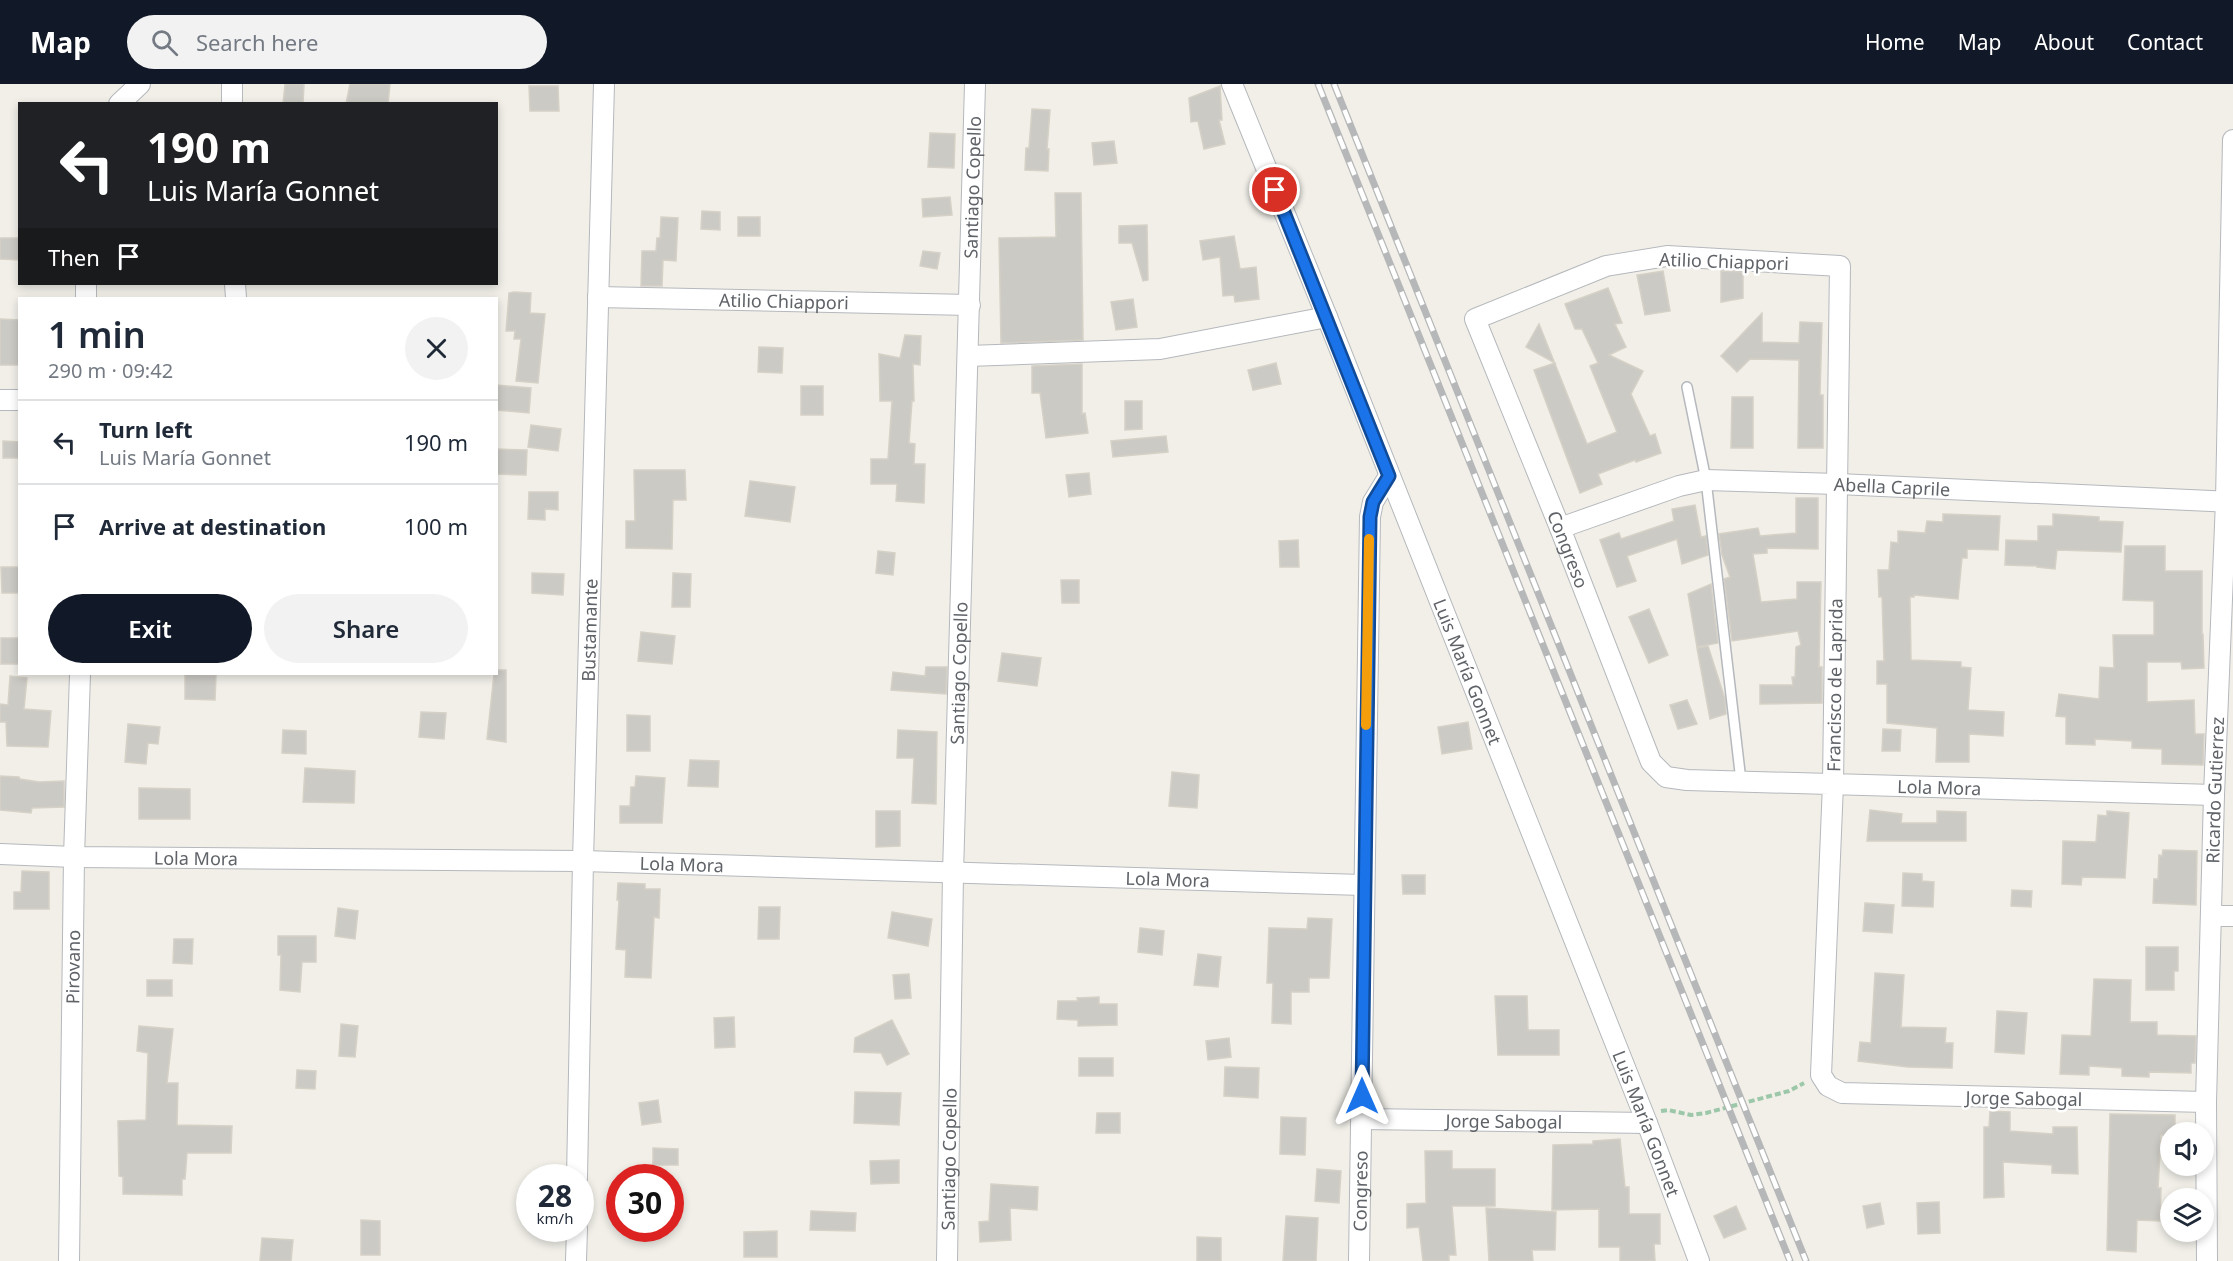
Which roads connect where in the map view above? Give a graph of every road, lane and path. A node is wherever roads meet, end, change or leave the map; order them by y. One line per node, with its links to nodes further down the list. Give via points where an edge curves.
1 (140, 84): 6 (street)
2 (232, 84): 7 (street)
3 (604, 84): 10 (street, Bustamante)
4 (975, 84): 11 (street, Santiago Copello)
5 (1232, 84): 12 (street, Luis María Gonnet)
6 (120, 102)
7 (232, 102)
8 (2233, 140): 21 (street, Ricardo Gutierrez)
9 (1840, 266): 13 (street, Atilio Chiappori, via 1667,256 1606,266); 20 (street, Francisco de Laprida)
10 (598, 297): 11 (street, Atilio Chiappori); 30 (street, Bustamante)
11 (970, 305): 14 (street, Santiago Copello)
12 (1327, 317): 14 (street, via 1160,349); 18 (street, Luis María Gonnet)
13 (1475, 319): 22 (street, Congreso)
14 (968, 356): 31 (street, Santiago Copello)
15 (1687, 387): 19 (lane)
16 (0, 400): 17 (street)
17 (18, 400)
18 (1389, 476): 32 (street, Congreso, via 1373,502 1370,517); 38 (street, Luis María Gonnet)
19 (1706, 480): 20 (street, Abella Caprile); 22 (street, Abella Caprile); 25 (lane)
20 (1838, 484): 21 (street, Abella Caprile); 26 (street, Francisco de Laprida)
21 (2230, 502): 27 (street, Ricardo Gutierrez)
22 (1560, 528): 24 (street, Congreso, via 1651,762)
23 (80, 675): 29 (street, Pirovano)
24 (1666, 777): 25 (street, Lola Mora)
25 (1741, 782): 26 (street, Lola Mora)
26 (1833, 784): 27 (street, Lola Mora); 35 (street, Francisco de Laprida)
27 (2214, 795): 33 (street, Ricardo Gutierrez)
28 (0, 855): 29 (street, Lola Mora)
29 (74, 857): 30 (street, Lola Mora); 41 (street, Pirovano)
30 (583, 861): 31 (street, Lola Mora); 39 (street, Bustamante)
31 (953, 874): 32 (street, Lola Mora); 43 (street, Santiago Copello)
32 (1363, 885): 37 (street, Congreso)
33 (2211, 916): 34 (street); 36 (street, Ricardo Gutierrez)
34 (2233, 916)
35 (1821, 1075): 36 (street, Jorge Sabogal, via 1828,1086 1842,1093); 38 (path, via 1789,1091 1706,1113 1660,1112)
36 (2206, 1102): 46 (street, Ricardo Gutierrez)
37 (1362, 1119): 38 (street, Jorge Sabogal); 44 (street, Congreso)
38 (1647, 1123): 45 (street, Luis María Gonnet)
39 (577, 1164)
40 (576, 1242): 42 (street)
41 (69, 1261)
42 (576, 1261)
43 (947, 1261)
44 (1359, 1261)
45 (1699, 1261)
46 (2207, 1261)

